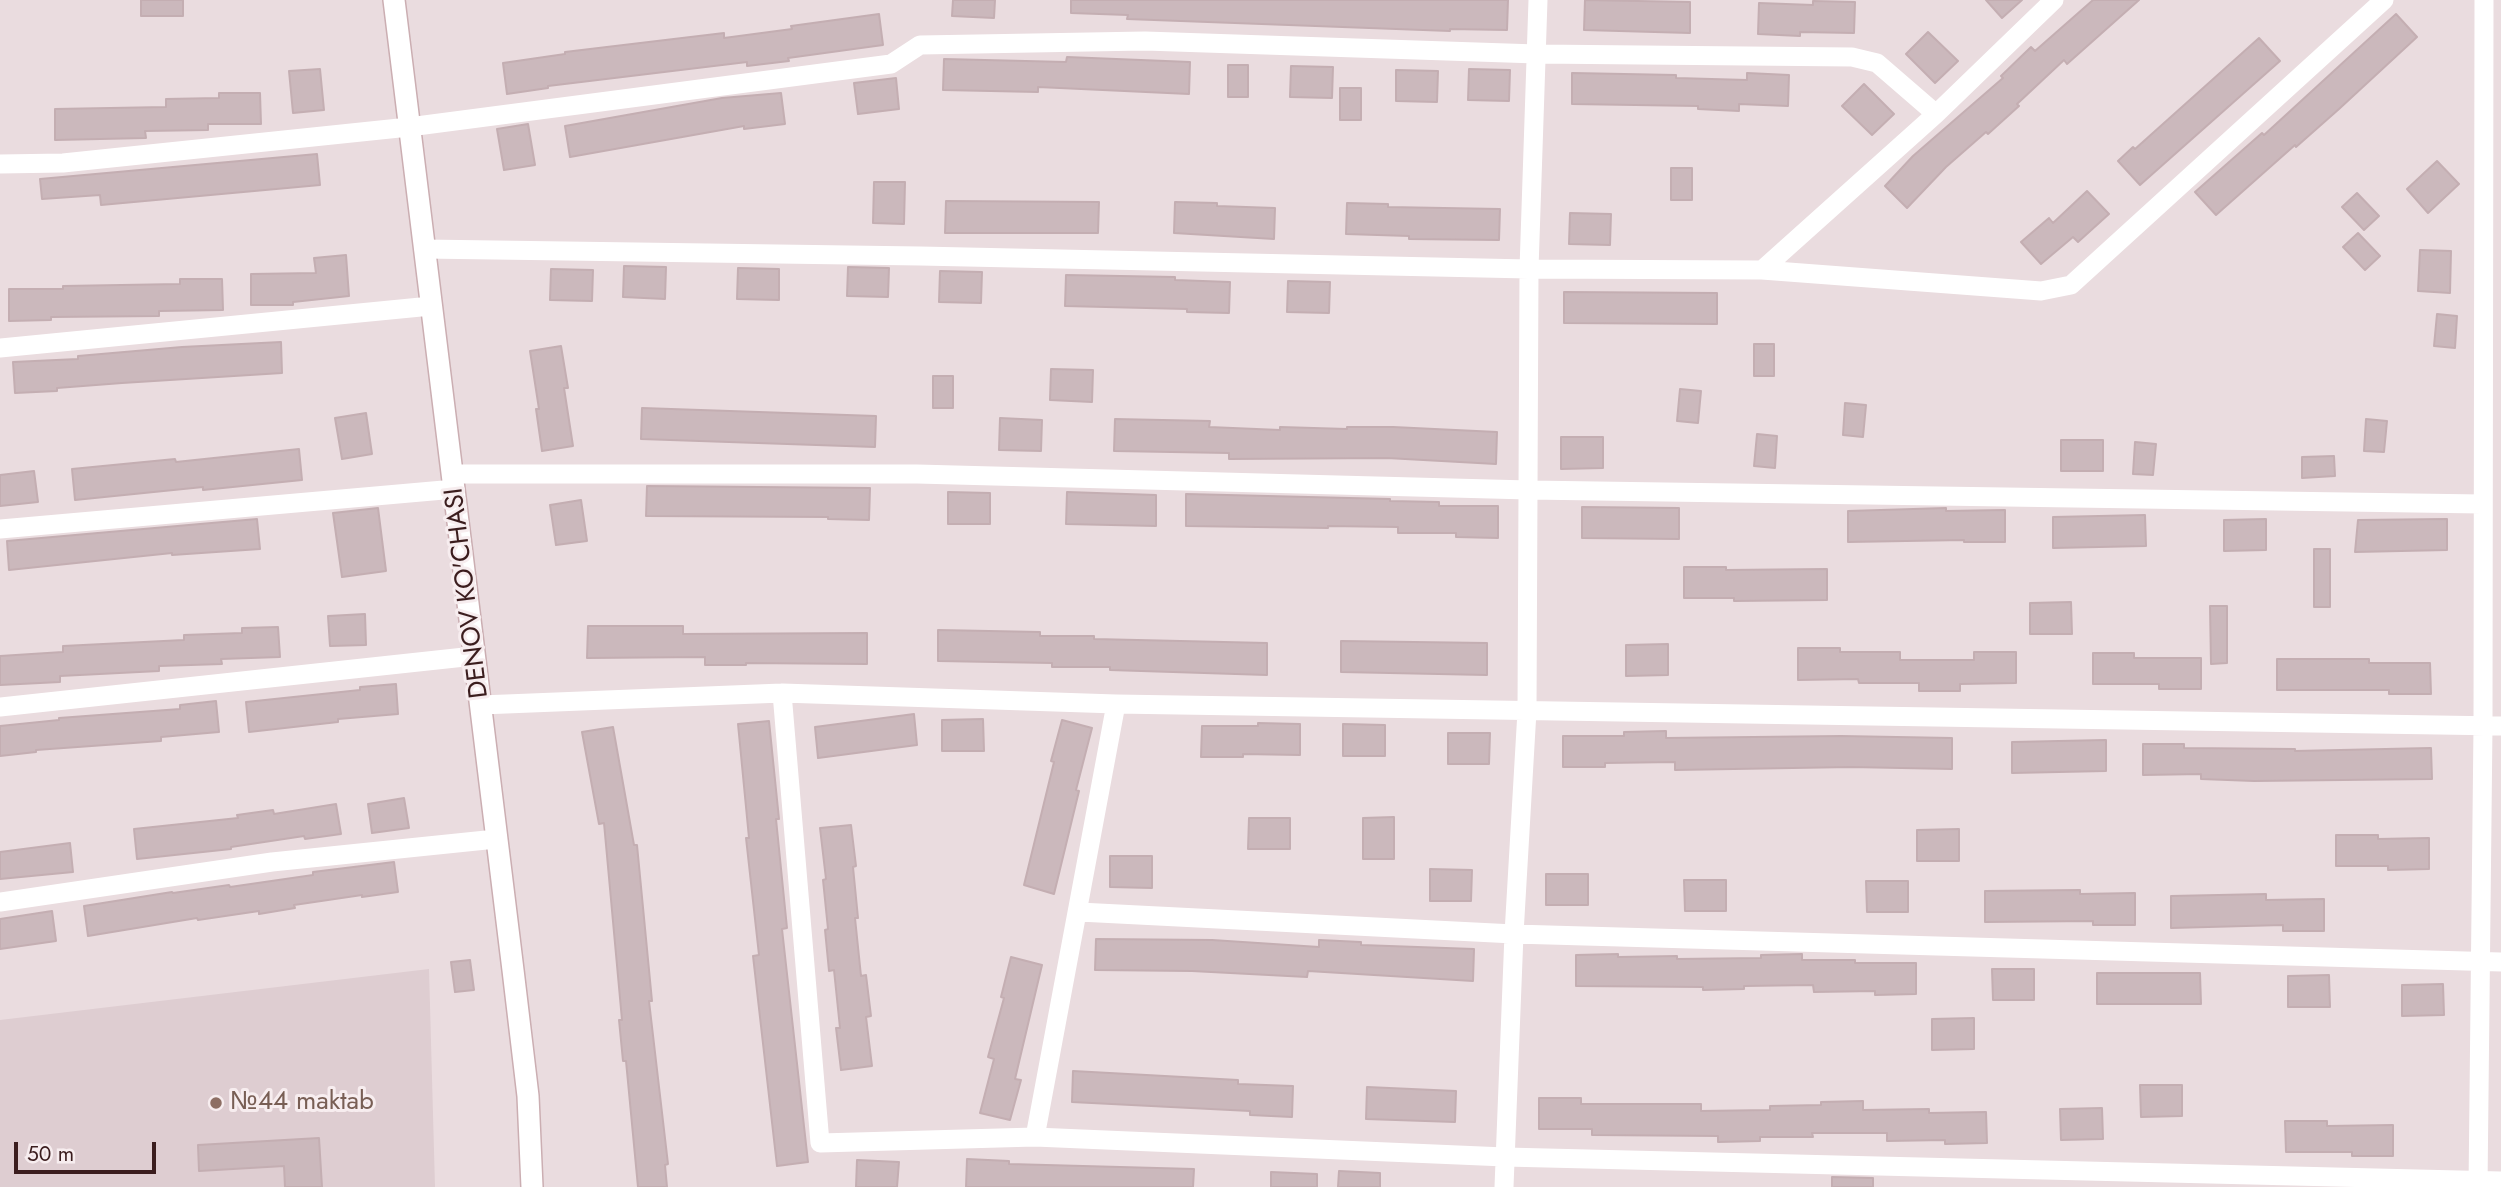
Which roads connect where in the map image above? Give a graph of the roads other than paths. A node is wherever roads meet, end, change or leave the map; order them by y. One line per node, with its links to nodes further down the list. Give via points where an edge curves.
1 (394, 0): 9 (street, DENOV KO'CHASI)
2 (1538, 0): 6 (street)
3 (2054, 0): 8 (street)
4 (2385, 0): 13 (street, via 2071,285 2041,291)
5 (2484, 0): 7 (street)
6 (1537, 54): 8 (street, via 1852,57 1877,63); 9 (street, via 1145,41 920,45 891,64); 12 (street)
7 (2493, 85): 18 (street)
8 (1936, 114): 13 (street)
9 (409, 127): 10 (street, via 63,163); 11 (street, DENOV KO'CHASI)
10 (0, 163)
11 (424, 249): 12 (street); 14 (street, DENOV KO'CHASI)
12 (1530, 269): 13 (street); 17 (street)
13 (1762, 270)
14 (431, 306): 15 (street); 16 (street, DENOV KO'CHASI)
15 (0, 348)
16 (454, 482): 17 (street, via 917,474); 19 (street); 20 (street, DENOV KO'CHASI)
17 (1529, 490): 18 (street); 25 (street)
18 (2482, 504): 26 (street)
19 (0, 529)
20 (474, 656): 23 (street, DENOV KO'CHASI); 24 (street)
21 (782, 693): 22 (street); 23 (street); 33 (street, via 820,1143)
22 (1116, 704): 25 (street); 29 (street)
23 (481, 705): 27 (street, DENOV KO'CHASI)
24 (0, 708)
25 (1527, 711): 26 (street); 30 (street)
26 (2492, 726): 31 (street)
27 (496, 838): 28 (street, via 271,862); 37 (street, DENOV KO'CHASI, via 528,1096)
28 (0, 902)
29 (1079, 912): 30 (street); 33 (street)
30 (1514, 934): 31 (street); 34 (street)
31 (2479, 960): 32 (street); 36 (street)
32 (2501, 962)
33 (1035, 1137): 34 (street)
34 (1505, 1157): 36 (street); 38 (street)
35 (2501, 1181): 36 (street)
36 (2478, 1183)
37 (532, 1187)
38 (1503, 1187)

